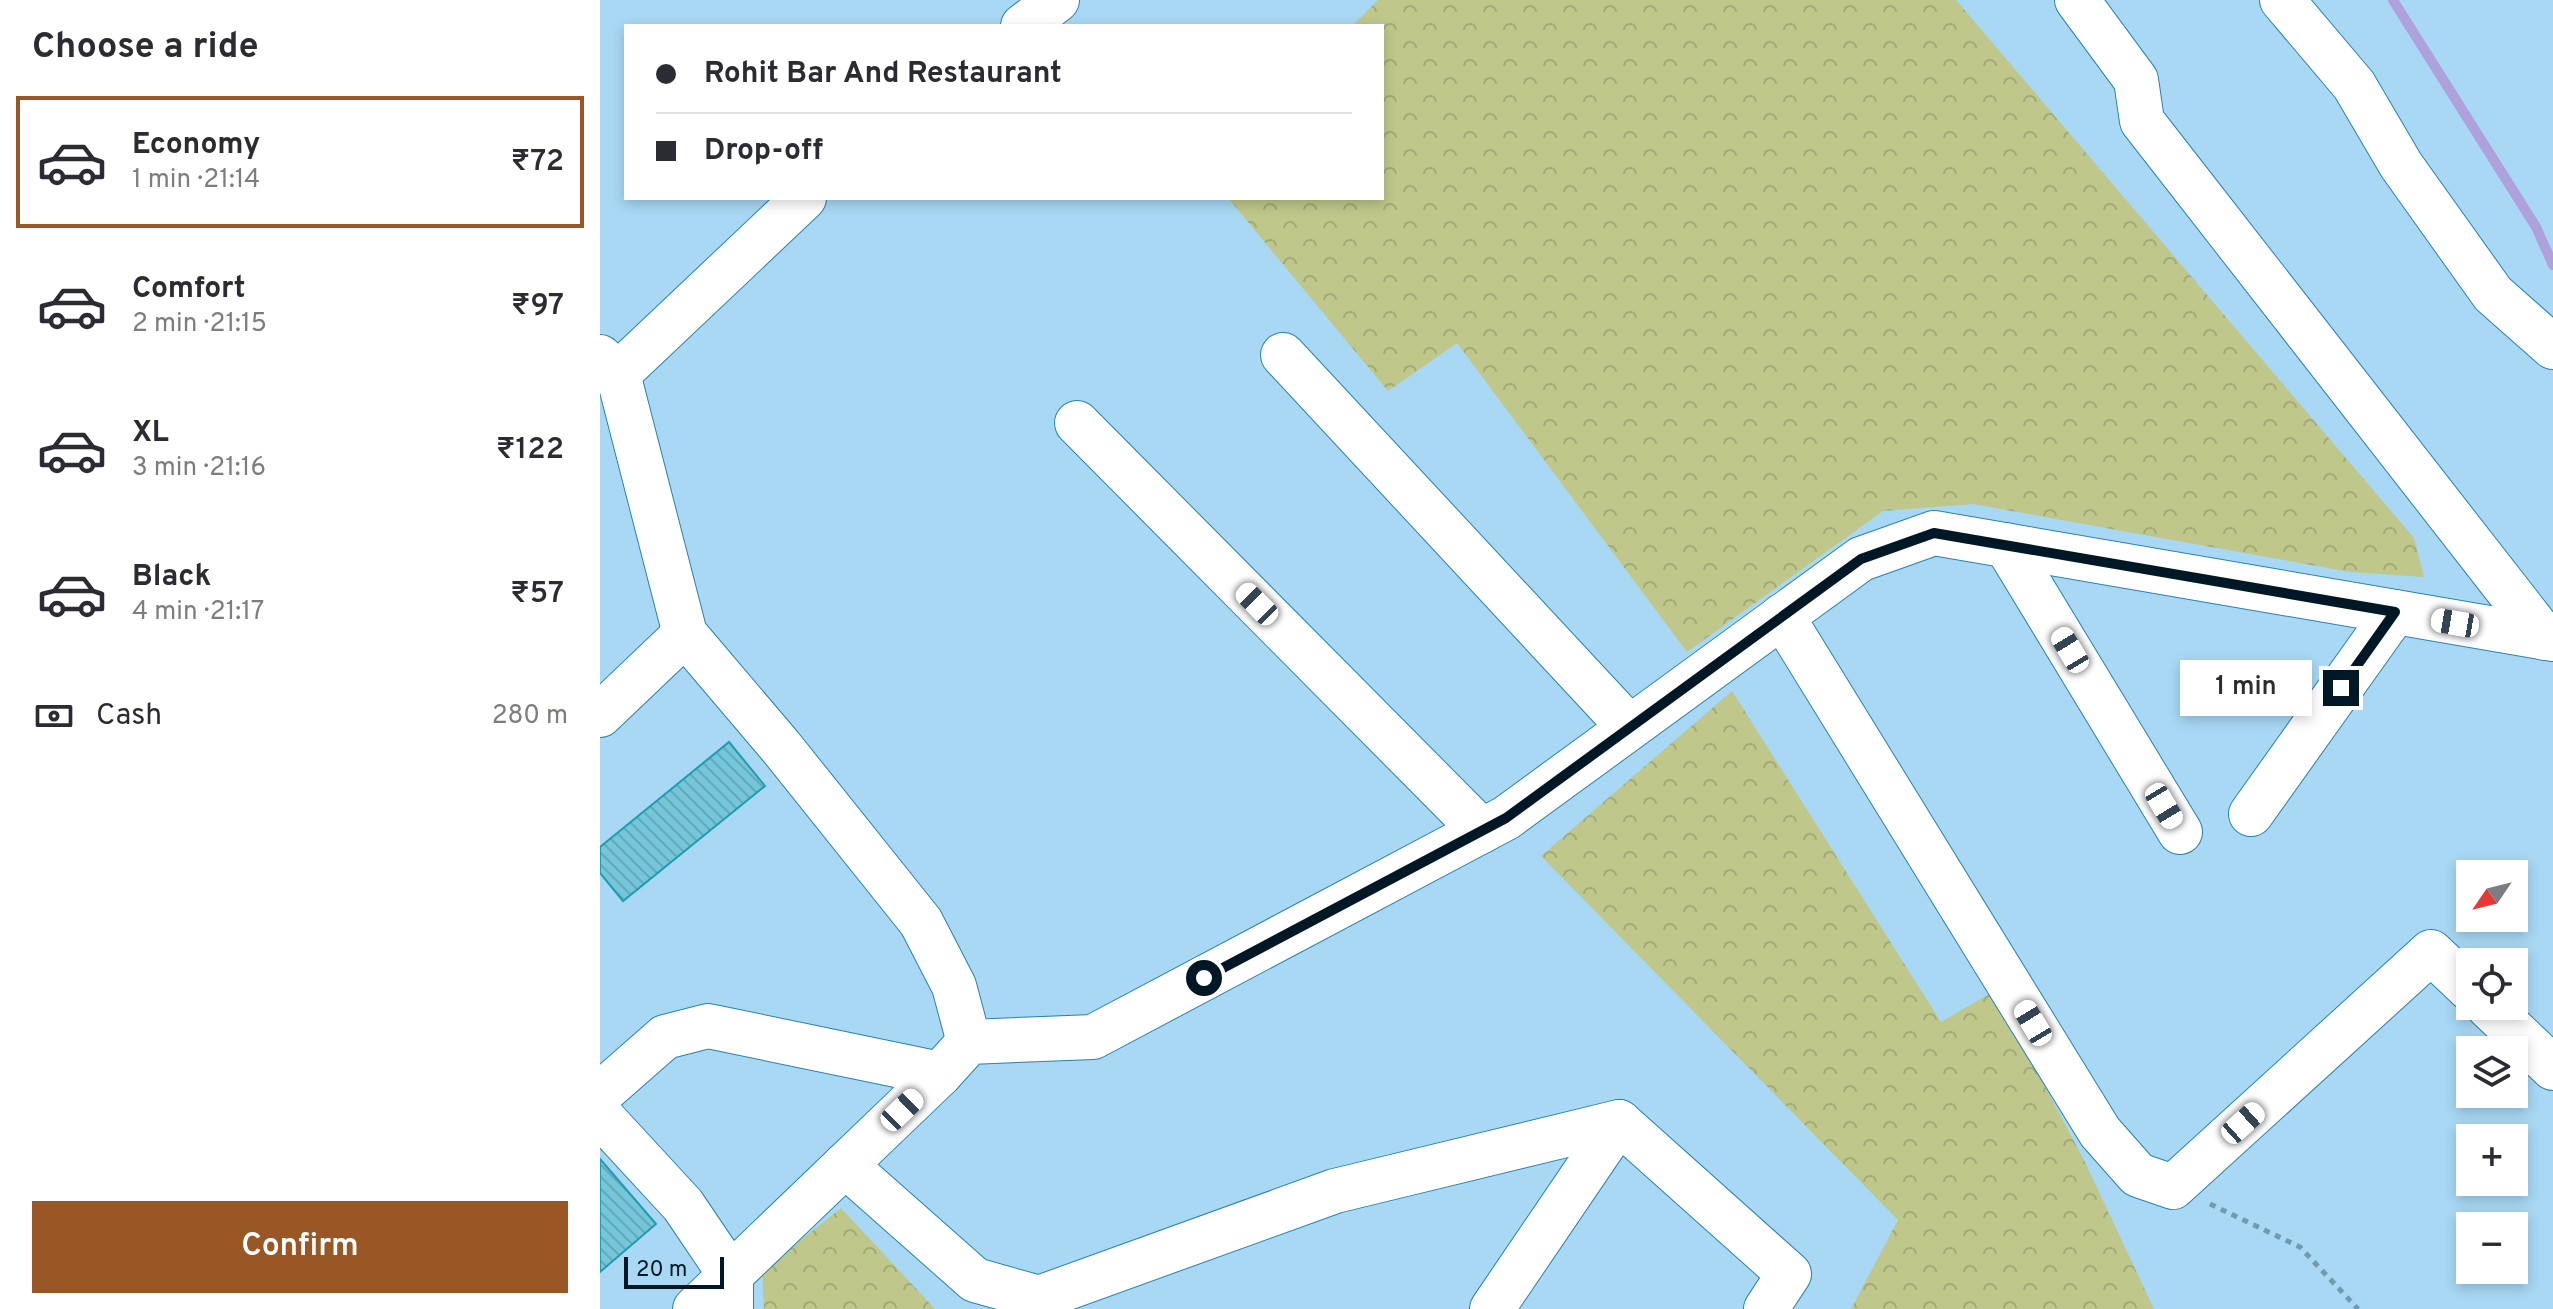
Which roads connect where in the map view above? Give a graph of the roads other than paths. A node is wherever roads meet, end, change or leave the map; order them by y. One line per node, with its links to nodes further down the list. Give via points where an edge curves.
1 (1057, 0): 4 (street)
2 (2077, 0): 14 (street, via 2136,80 2142,121)
3 (2282, 0): 6 (street, via 2354,85 2401,165 2493,294)
4 (1026, 24)
5 (802, 200): 8 (street)
6 (2553, 347)
7 (1283, 355): 16 (street)
8 (609, 365): 13 (street)
9 (1077, 423): 18 (street)
10 (2006, 545): 11 (street); 12 (street, via 1934,533 1861,559); 19 (street)
11 (2395, 612): 14 (street); 17 (street)
12 (1782, 616): 16 (street); 20 (street, via 2100,1132 2138,1175 2173,1187 2431,952)
13 (685, 634): 15 (street); 22 (street, via 921,922 954,986)
14 (2549, 638)
15 (600, 715)
16 (1629, 727): 18 (street)
17 (2251, 814)
18 (1482, 831): 22 (street, via 1093,1037)
19 (2180, 832)
20 (2456, 976)
21 (2503, 1020): 23 (street)
22 (969, 1042): 24 (street)
23 (2553, 1068)
24 (940, 1074): 25 (street, via 708,1026 665,1037); 28 (street)
25 (600, 1094)
26 (600, 1115): 29 (street, via 683,1205)
27 (1619, 1122): 30 (street, via 1335,1191); 32 (street); 33 (street, via 1789,1274)
28 (845, 1165): 29 (street); 30 (street, via 975,1280)
29 (731, 1293): 31 (street)
30 (1045, 1303)
31 (695, 1309)
32 (1492, 1309)
33 (1766, 1309)

